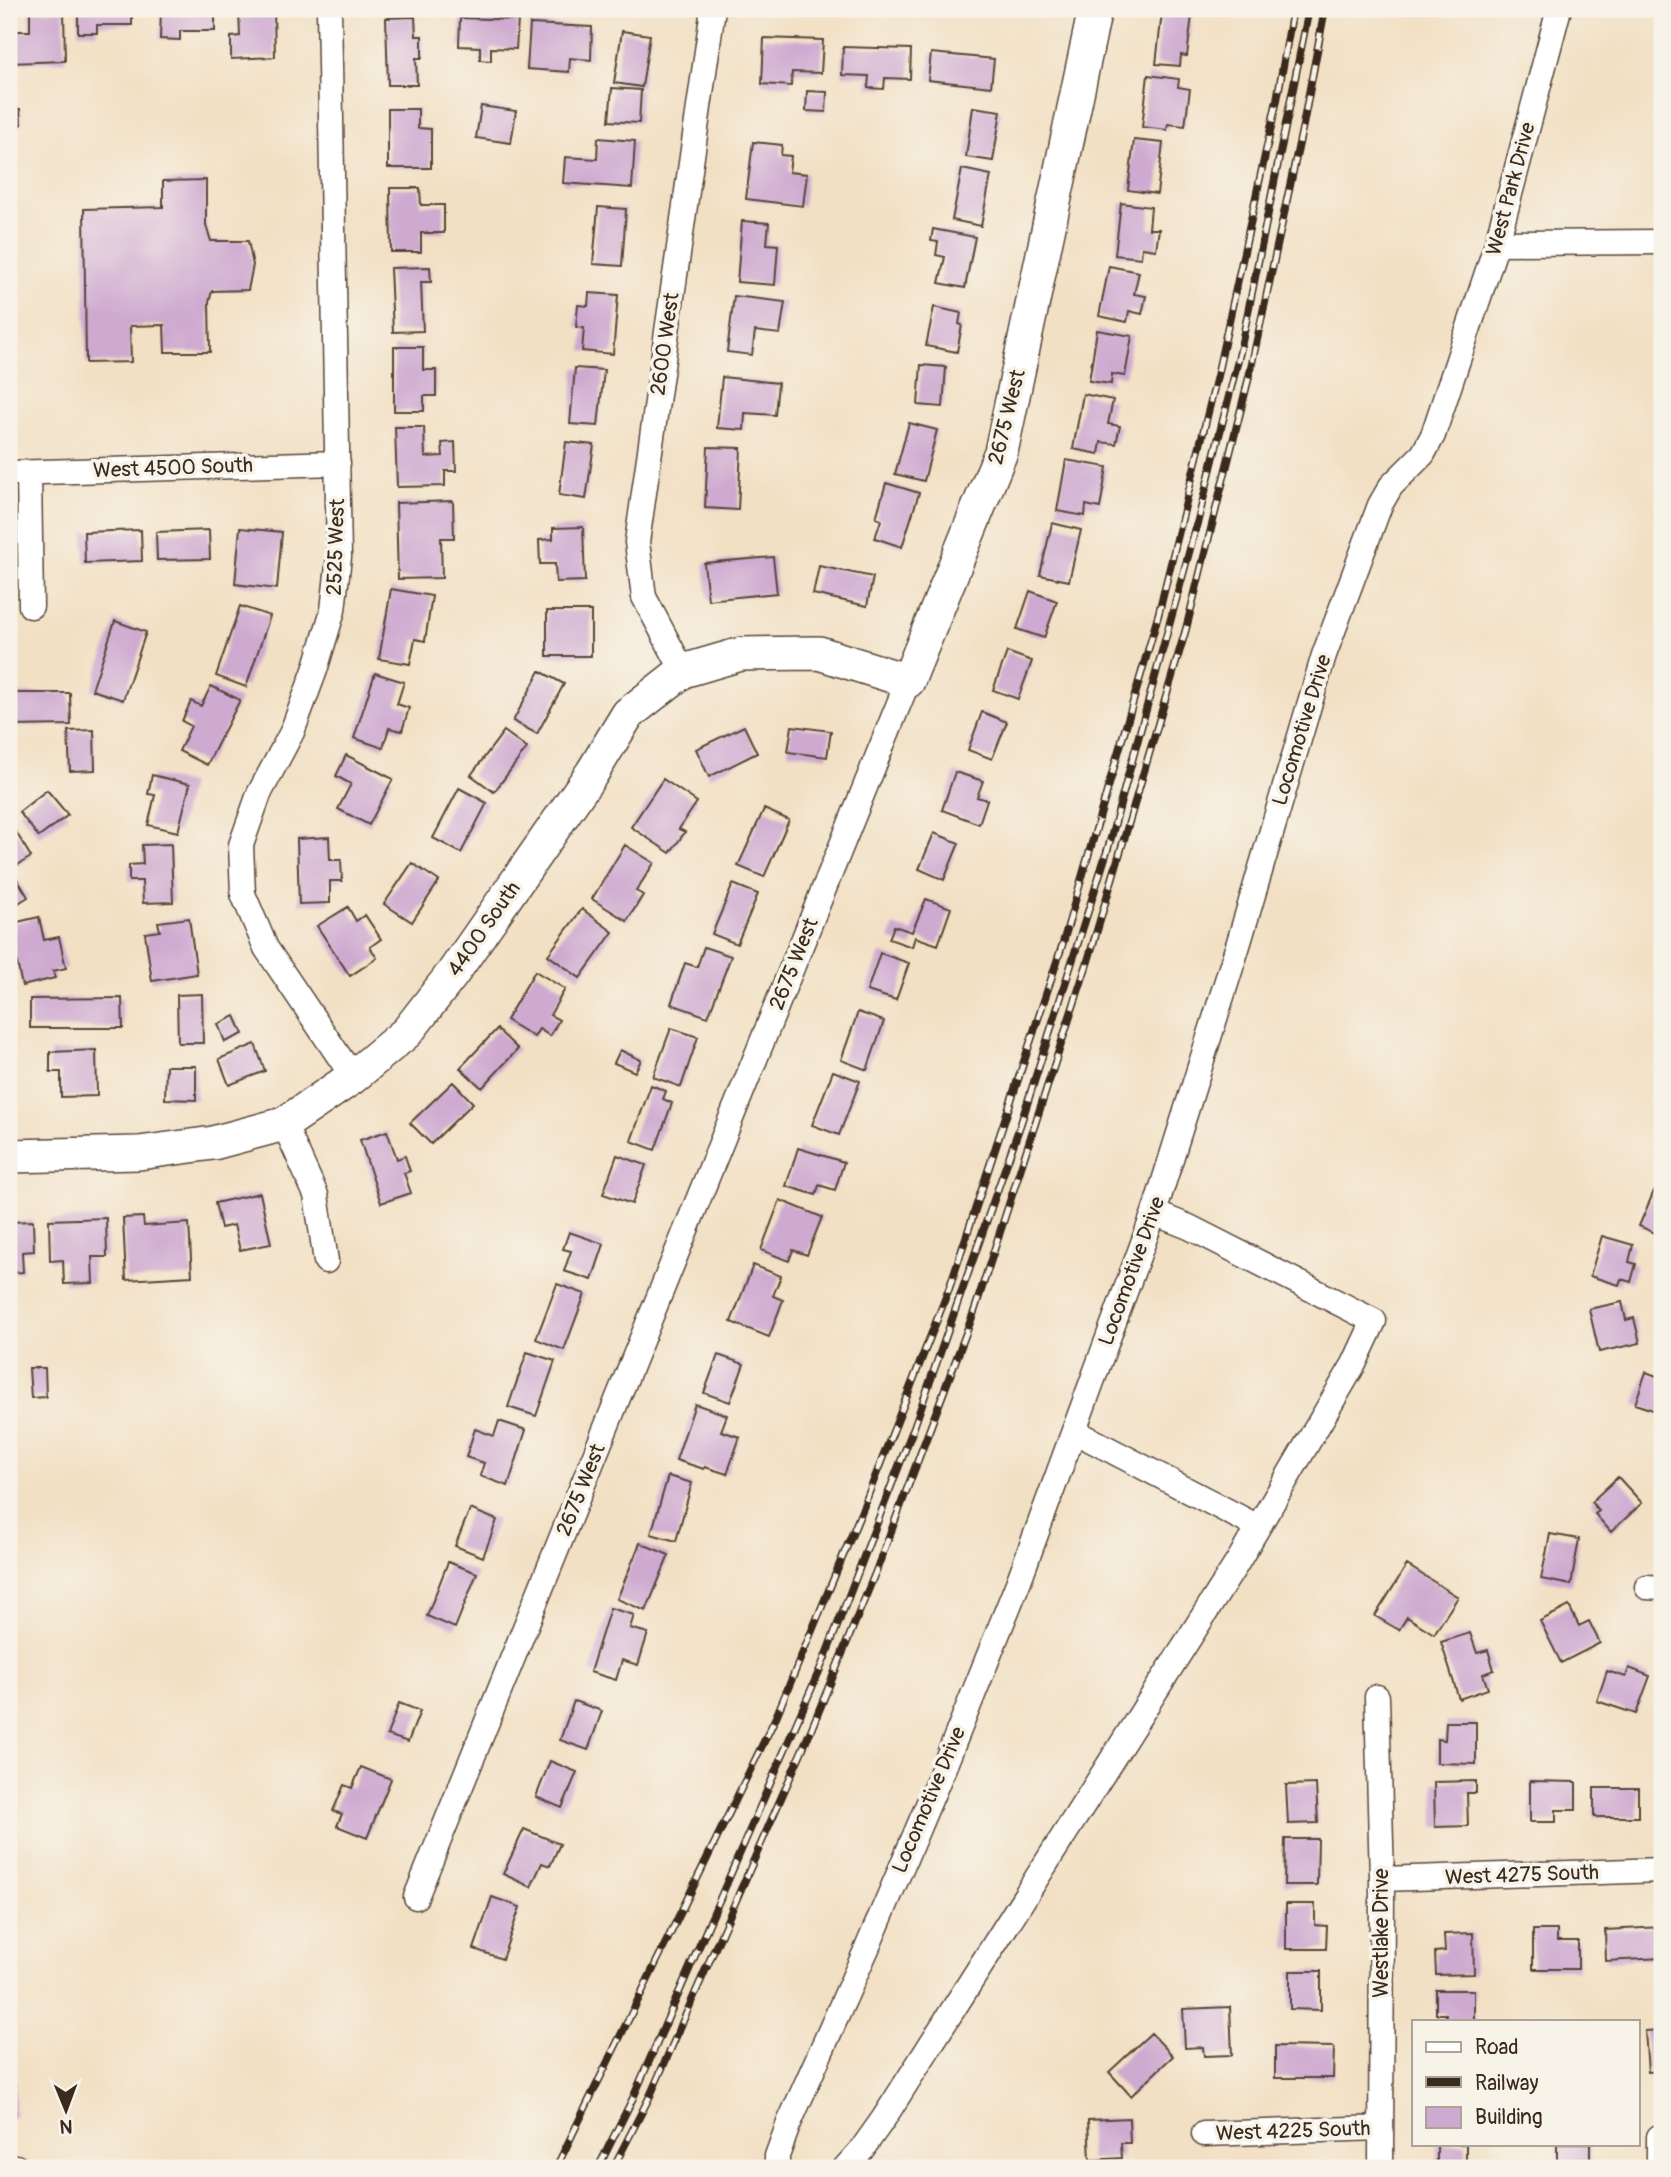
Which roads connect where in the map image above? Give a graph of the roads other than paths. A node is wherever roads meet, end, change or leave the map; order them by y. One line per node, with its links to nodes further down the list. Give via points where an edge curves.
1 (329, 9): 8 (street, 2525 West)
2 (713, 9): 11 (street, 2600 West, via 637,542 644,597)
3 (1087, 9): 12 (street, 2675 West, via 1001,452)
4 (1559, 9): 6 (street, West Park Drive)
5 (1662, 242): 6 (street)
6 (1497, 243): 7 (street, West Park Drive)
7 (1456, 367): 16 (street, Locomotive Drive, via 1423,454 1391,486 1380,505 1324,655)
8 (338, 463): 9 (street, West 4500 South); 13 (street, 2525 West, via 340,557 333,610 292,732 259,794 242,845 243,894 266,948)
9 (19, 473): 10 (street)
10 (31, 606)
11 (683, 671): 12 (street, 4400 South, via 741,654 819,653); 13 (street, 4400 South, via 628,714 592,774 453,973 407,1032)
12 (908, 681): 23 (street, 2675 West)
13 (353, 1077): 14 (street, 4400 South)
14 (284, 1124): 15 (street, 4400 South, via 213,1143 139,1153); 17 (street, via 316,1195)
15 (9, 1156)
16 (1154, 1213): 18 (street, Locomotive Drive); 19 (street, via 1374,1321 1354,1364)
17 (326, 1261)
18 (1074, 1431): 19 (street); 29 (street, Locomotive Drive, via 944,1768 789,2123)
19 (1258, 1527): 30 (street, via 884,2118)
20 (1377, 1697): 22 (street, Westlake Drive)
21 (1662, 1871): 22 (street, West 4275 South)
22 (1382, 1879): 24 (street, Westlake Drive)
23 (416, 1897)
24 (1381, 2128): 25 (street, West 4225 South); 31 (street, Westlake Drive)
25 (1204, 2134)
26 (1660, 2137): 32 (street)
27 (9, 2168): 28 (street)
28 (16, 2168)
29 (777, 2168)
30 (845, 2168)
31 (1381, 2168)
32 (1659, 2168)

